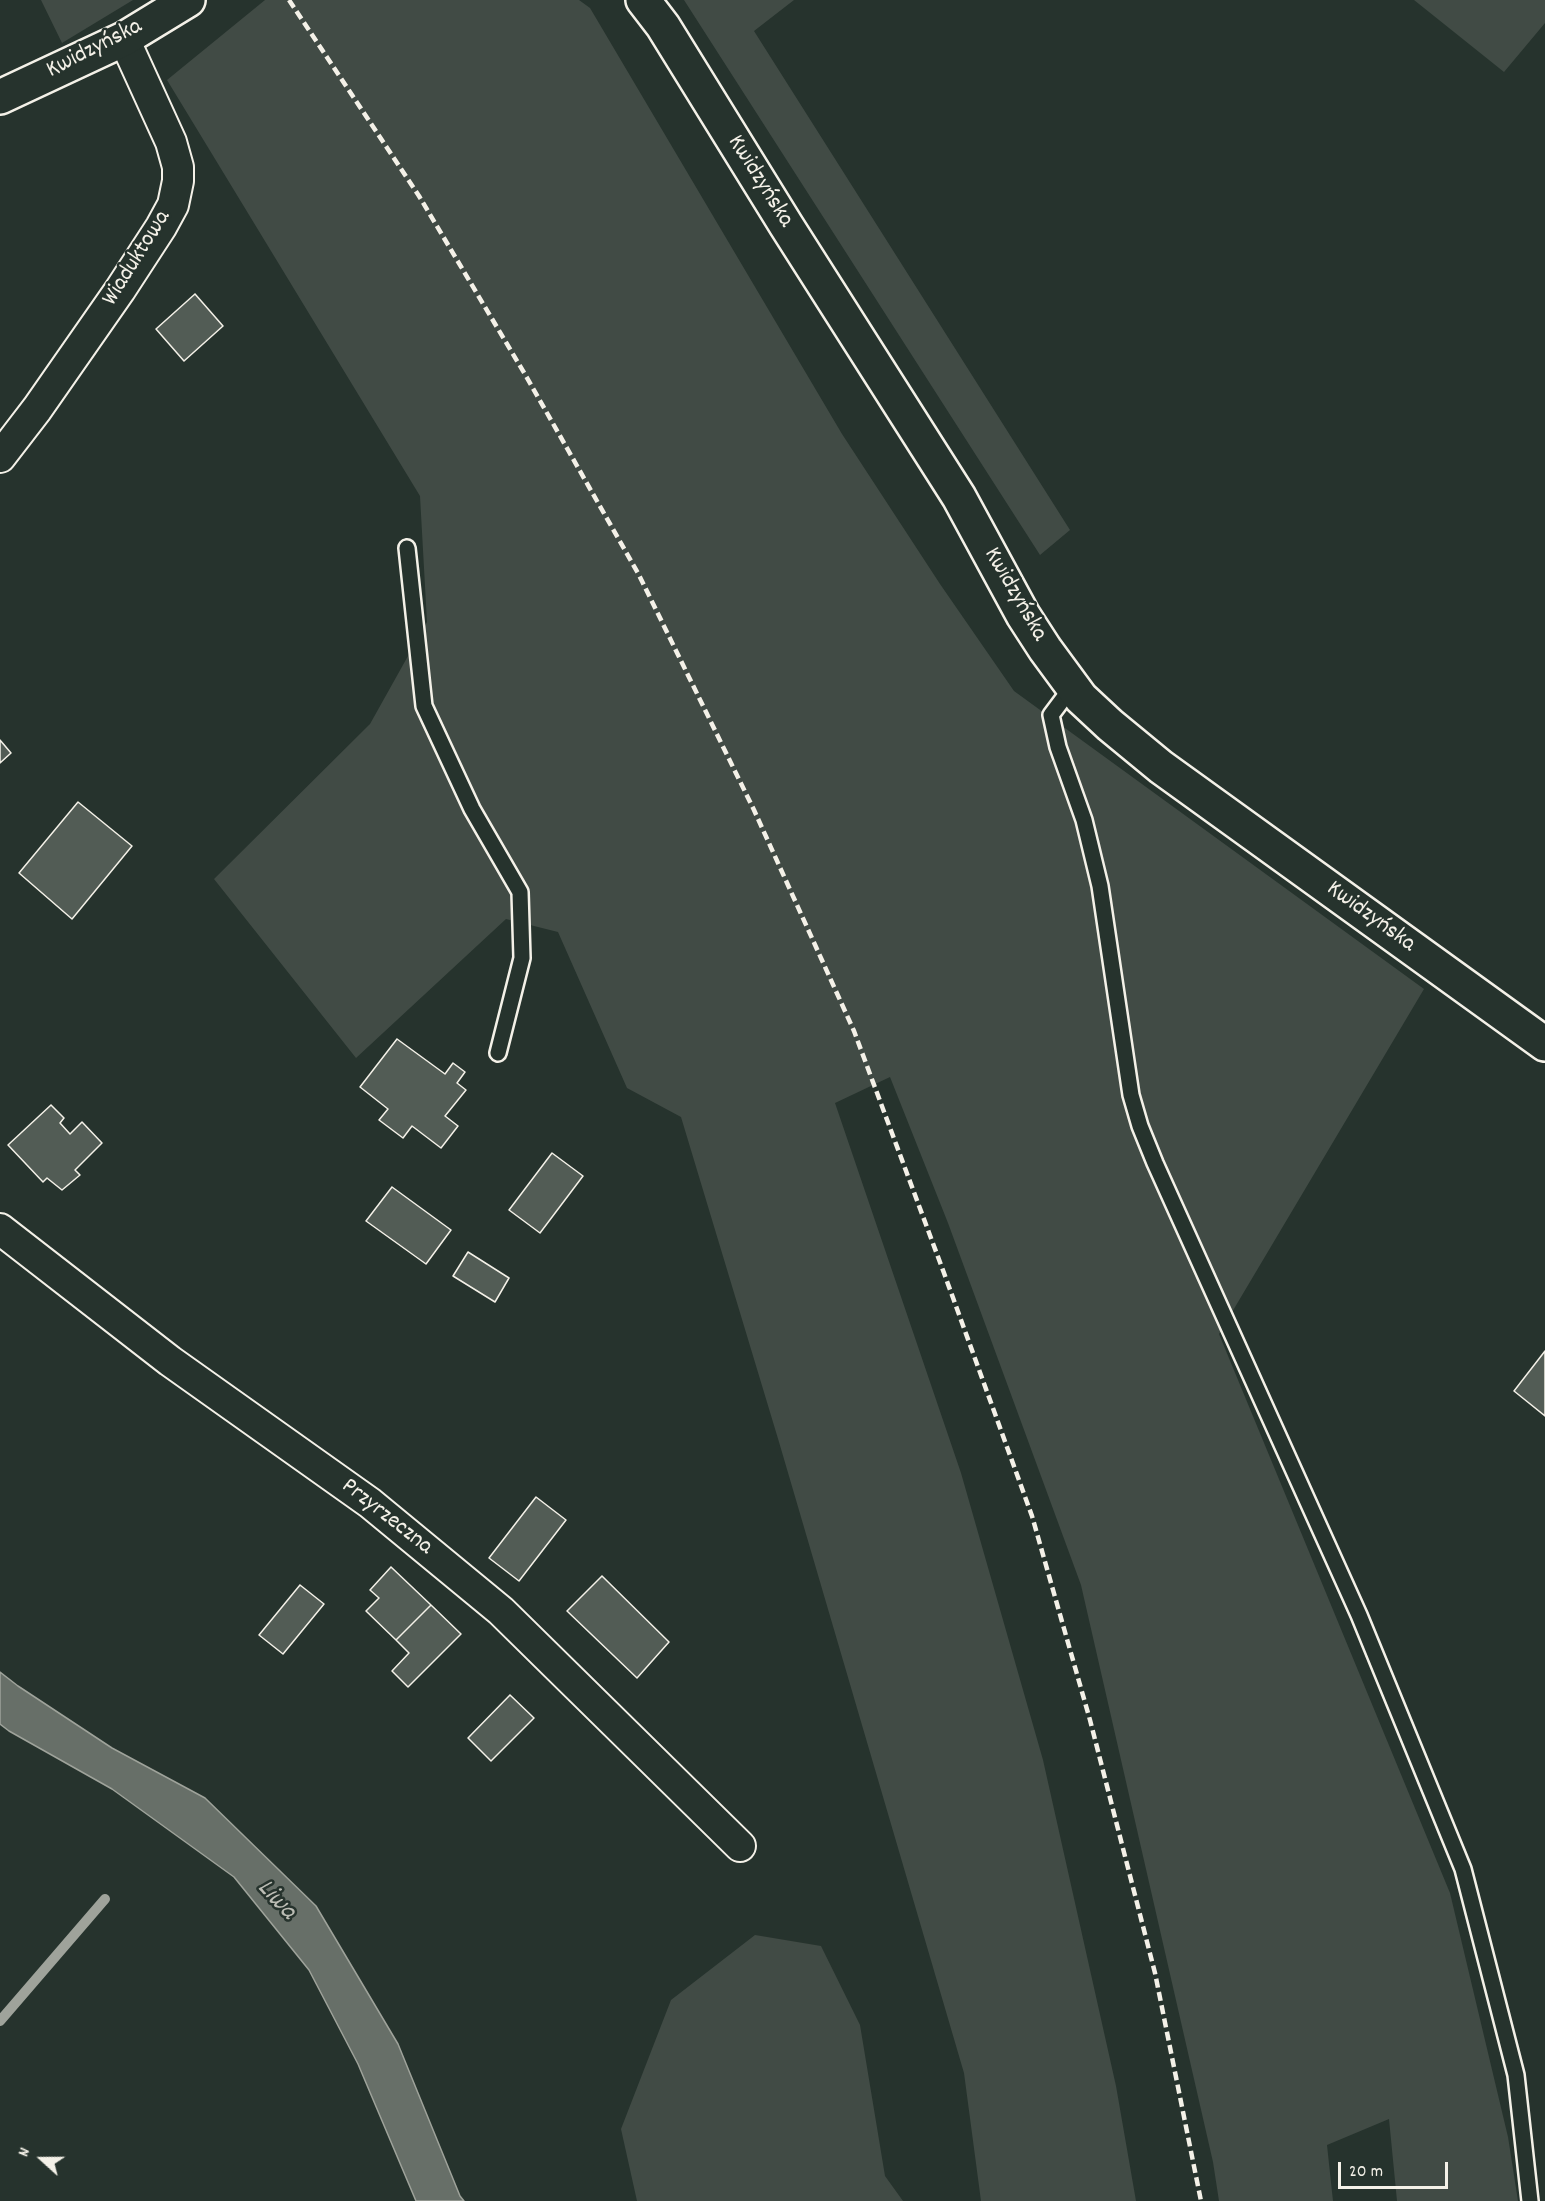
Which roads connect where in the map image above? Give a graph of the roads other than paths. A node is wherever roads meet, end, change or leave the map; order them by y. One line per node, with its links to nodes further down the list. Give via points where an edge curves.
1 (188, 0): 3 (street, Kwidzyńska)
2 (643, 0): 7 (street, Kwidzyńska, via 959,497 1023,615)
3 (124, 39): 4 (street, Kwidzyńska); 5 (street, Wiaduktowa, via 171,142 178,167 173,205 120,290)
4 (0, 97)
5 (0, 457)
6 (407, 548): 9 (lane, via 424,706 472,809 520,892 522,958)
7 (1072, 687): 8 (street, Kwidzyńska, via 1161,767); 12 (lane, via 1051,716 1100,886 1131,1095 1140,1126 1359,1615 1463,1869 1516,2075)
8 (1545, 1044)
9 (498, 1053)
10 (0, 1229): 11 (street, Przyrzeczna, via 170,1361 370,1503 501,1611)
11 (740, 1846)
12 (1530, 2201)

